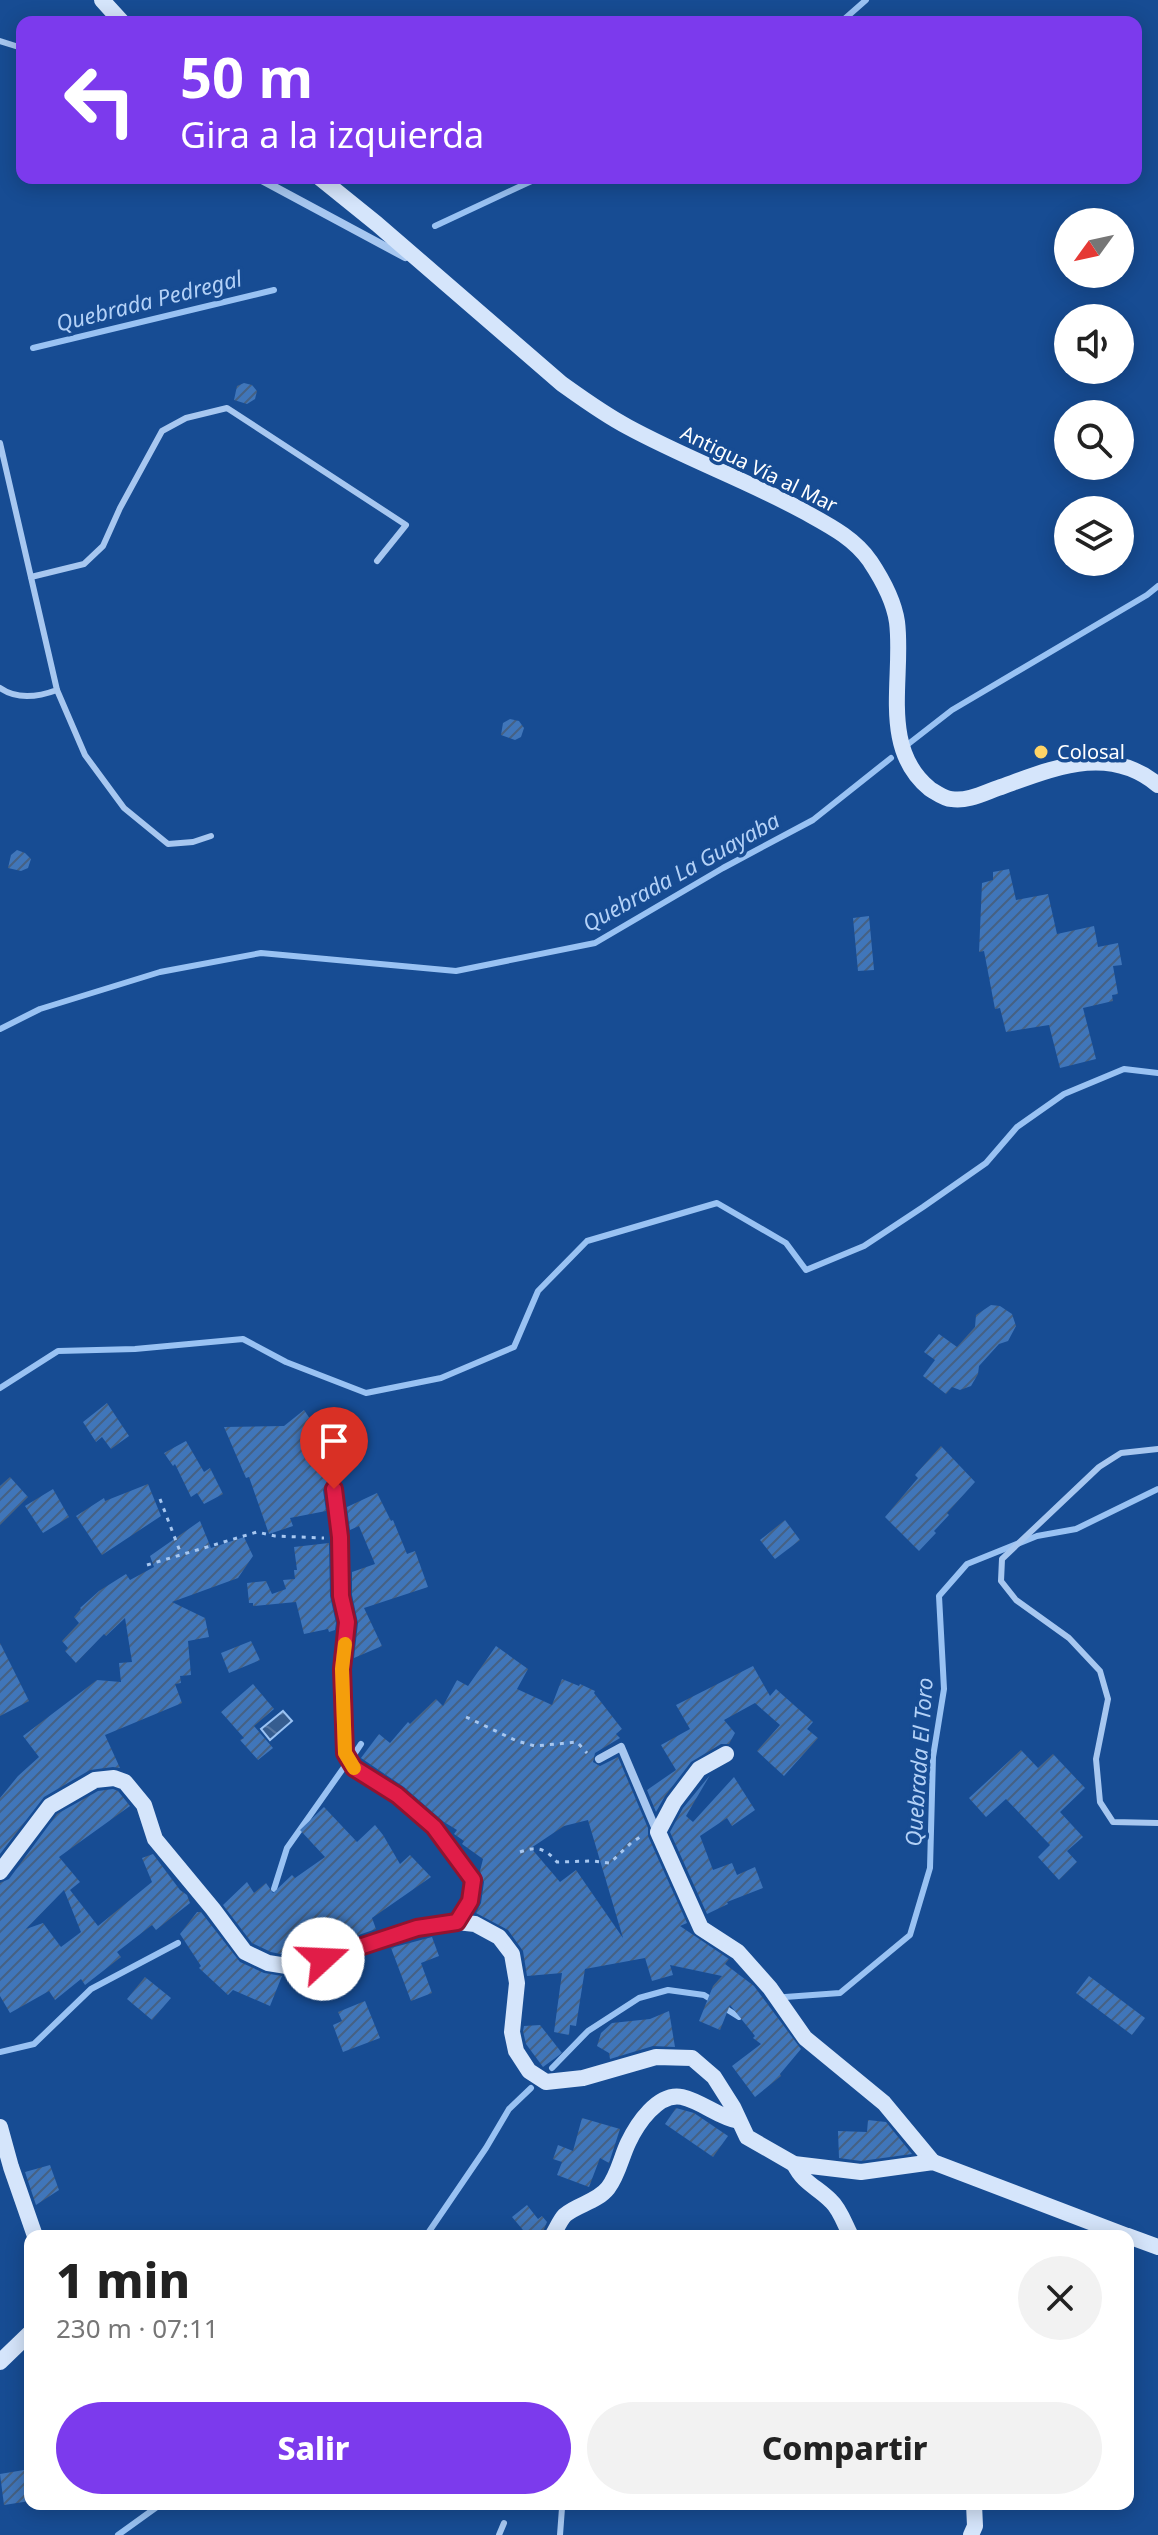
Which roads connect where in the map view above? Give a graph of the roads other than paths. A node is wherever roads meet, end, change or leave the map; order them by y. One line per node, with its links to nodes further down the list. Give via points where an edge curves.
1 (102, 0): 2 (street)
2 (117, 16)
3 (269, 184): 5 (street)
4 (327, 184): 5 (street, Antigua Vía al Mar)
5 (431, 271): 11 (street, Antigua Vía al Mar, via 592,405 830,525 869,559 887,589 896,620 897,704 906,758 931,789 950,800 972,797 1076,762 1107,762 1137,770)
6 (0, 443): 8 (lane)
7 (377, 561): 8 (lane, via 406,525 227,408 186,418 162,431 103,546 84,564)
8 (31, 577): 10 (lane)
9 (0, 688): 10 (lane, via 10,695 39,697)
10 (57, 690): 12 (lane, via 85,755 124,808 168,844)
11 (1158, 785)
12 (211, 836)
13 (1158, 1449): 17 (lane, via 1121,1453 1099,1467 1002,1559 1001,1581 1100,1671 1108,1699 1096,1759 1100,1802 1113,1822)
14 (334, 1489): 20 (street, via 347,1622 342,1669 345,1753 354,1768 434,1827 473,1880 470,1901)
15 (726, 1754): 18 (street, via 699,1769)
16 (599, 1759): 18 (street, via 621,1747)
17 (1158, 1823)
18 (658, 1832): 23 (street, via 701,1928 738,1952 805,2038 884,2103)
19 (0, 1872): 20 (street, via 50,1806 95,1780 114,1778 125,1782 144,1805 155,1839 245,1952 268,1963 293,1967 417,1928)
20 (457, 1922): 21 (street, via 475,1924 499,1937 512,1954 517,1983 512,2032 529,2071 546,2082 583,2078 656,2057 692,2058 714,2077)
21 (739, 2121): 24 (street, via 747,2137); 26 (street, via 677,2096 656,2104 628,2141 607,2190 565,2215)
22 (0, 2127): 25 (street)
23 (933, 2162): 24 (street, via 861,2172); 28 (street)
24 (794, 2164): 27 (street, via 806,2183 834,2203)
25 (33, 2230)
26 (556, 2230)
27 (848, 2230)
28 (1111, 2230)
29 (1134, 2238): 30 (street)
30 (1158, 2247)
31 (24, 2339): 32 (street)
32 (0, 2362)
33 (562, 2510): 37 (lane)
34 (974, 2510): 38 (street)
35 (504, 2523): 36 (lane)
36 (499, 2535)
37 (560, 2535)
38 (971, 2535)

